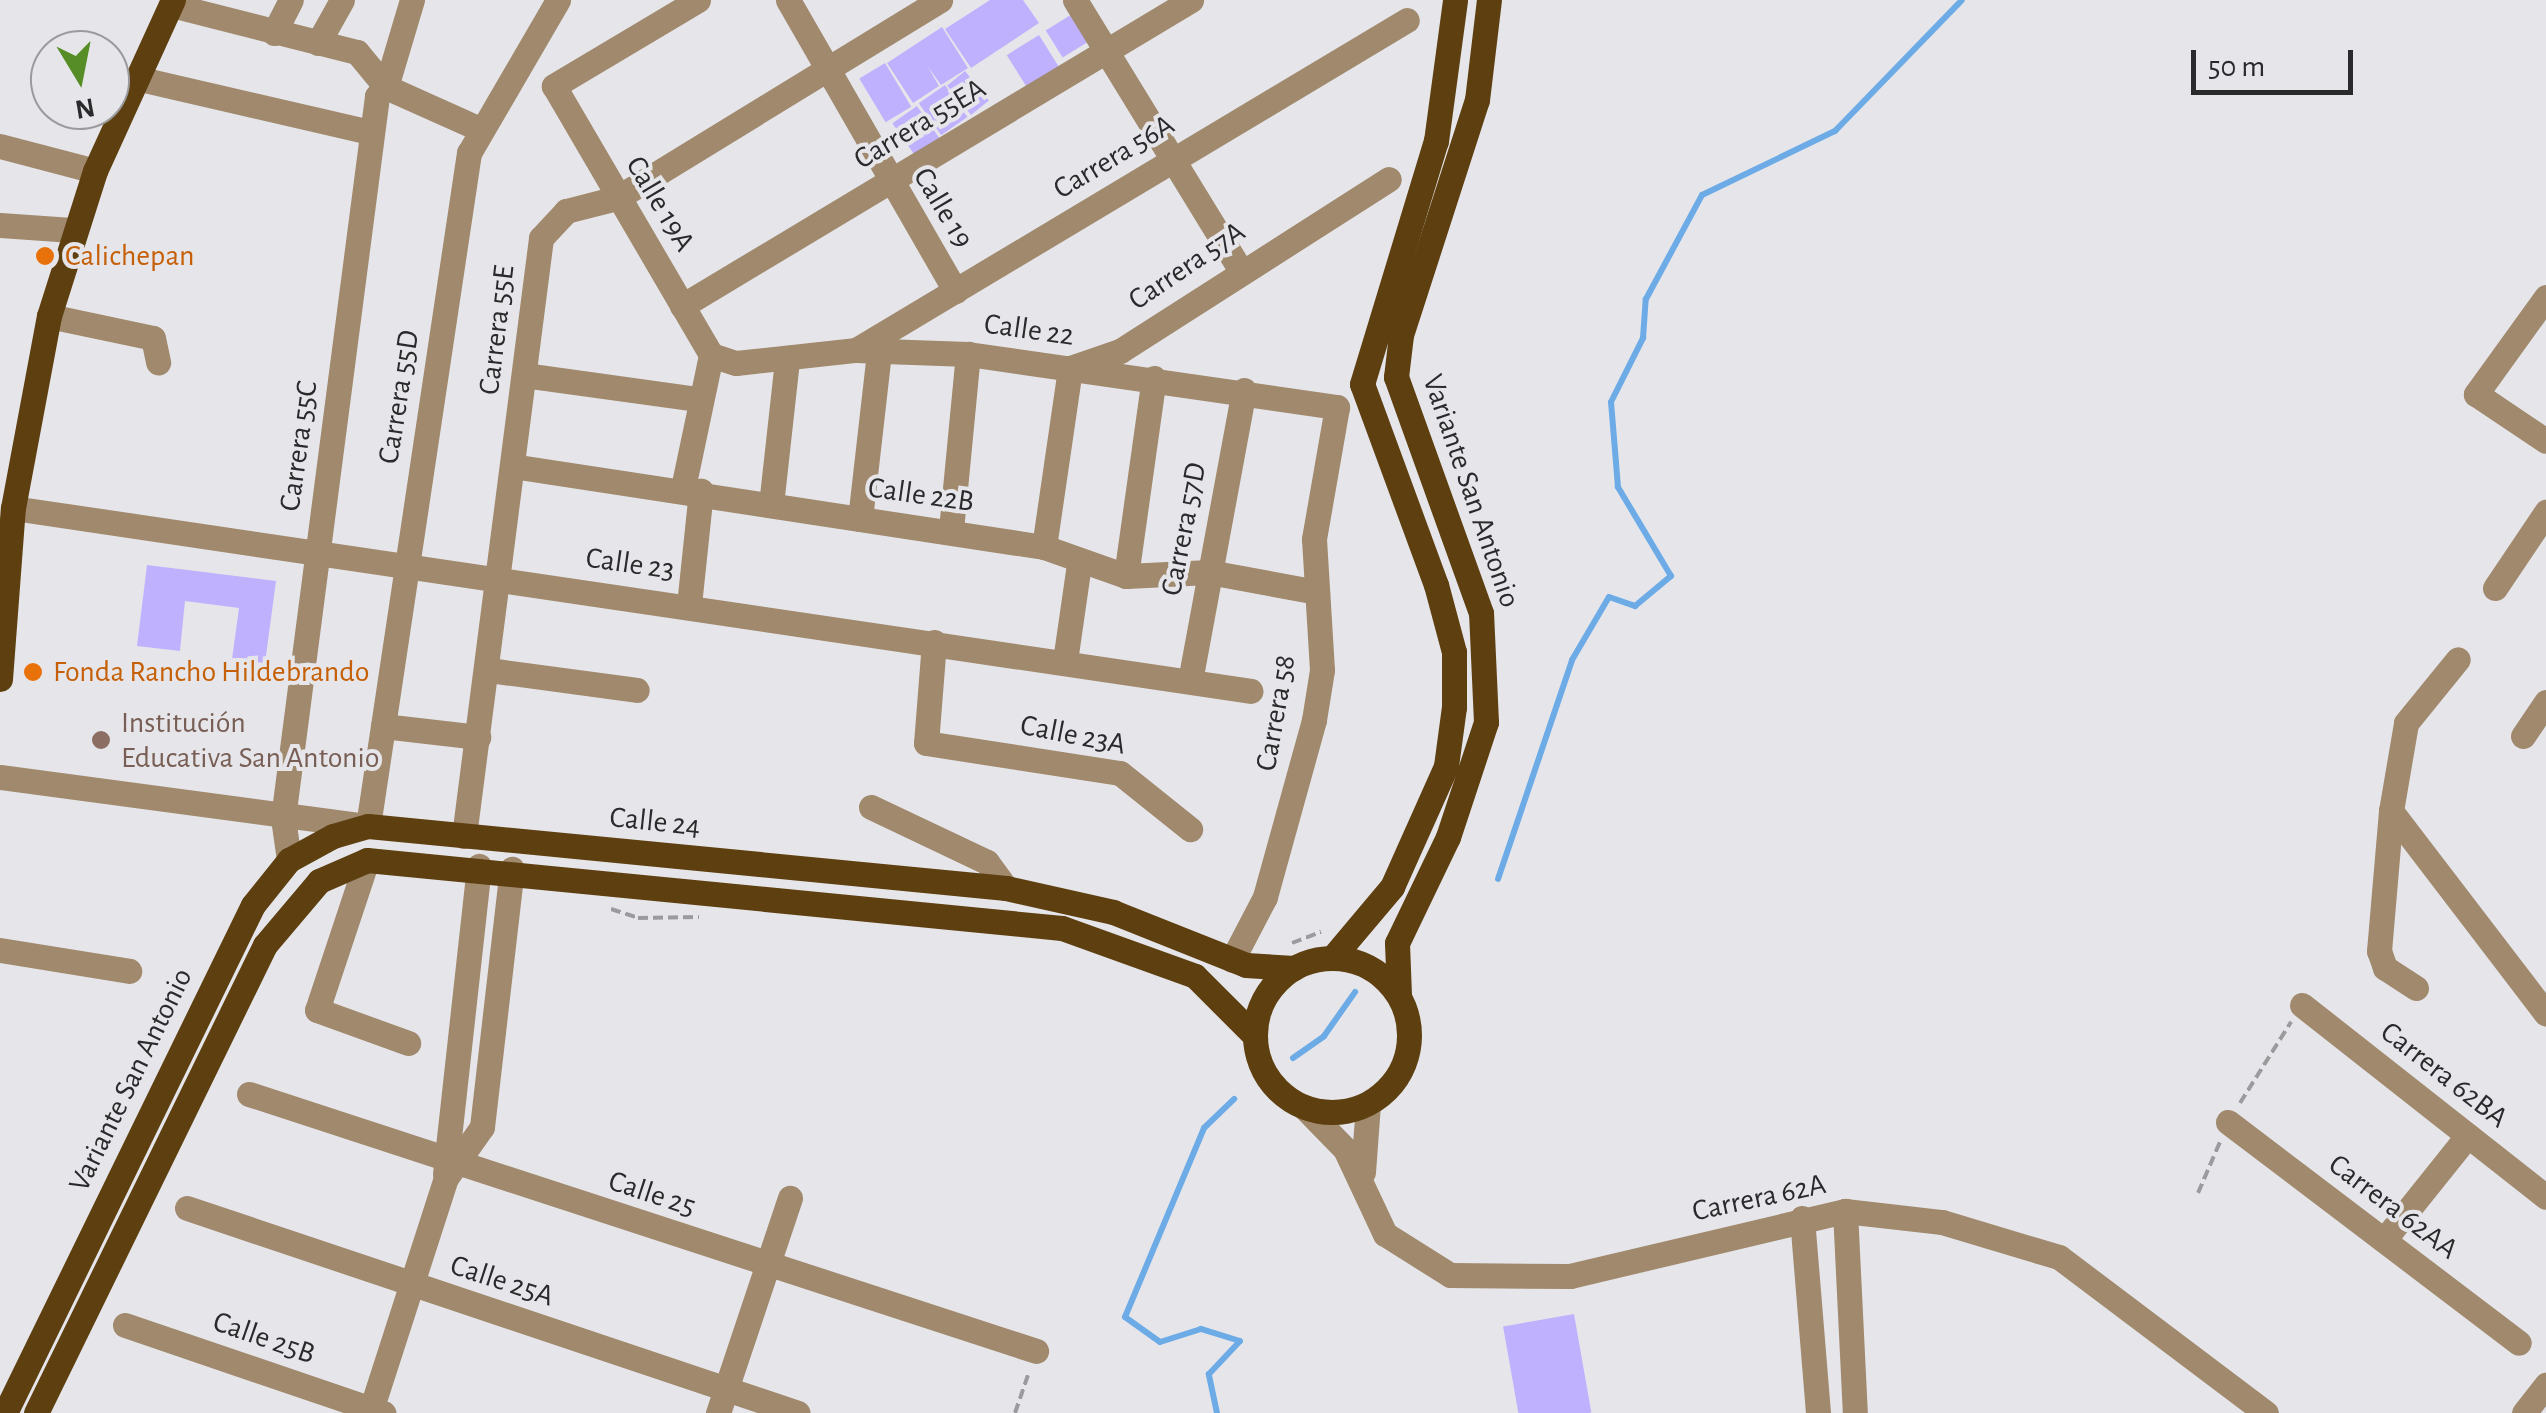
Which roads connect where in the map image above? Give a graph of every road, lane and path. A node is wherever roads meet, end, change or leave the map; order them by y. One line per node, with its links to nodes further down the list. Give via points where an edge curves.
1 (291, 0): 15 (street)
2 (342, 0): 16 (street)
3 (412, 0): 20 (street, Carrera 55C)
4 (558, 0): 21 (street, Carrera 55D)
5 (698, 0): 28 (street, Calle 19A, via 554,86)
6 (788, 0): 18 (street, Calle 19)
7 (940, 0): 18 (street, Carrera 55E)
8 (1076, 0): 17 (street)
9 (1191, 0): 17 (street, Carrera 55EA)
10 (1455, 0): 90 (main road, via 1436,142 1362,384 1436,585 1454,652 1454,706 1446,766 1392,887)
11 (1489, 0): 95 (main road, Variante San Antonio, via 1477,100 1400,334 1396,376 1481,612 1486,722 1454,821 1397,943)
12 (172, 3): 13 (street); 19 (main road)
13 (222, 9): 15 (street)
14 (1406, 20): 24 (street, Carrera 56A)
15 (274, 32): 16 (street)
16 (318, 43): 20 (street, via 356,52)
17 (1106, 51): 24 (street); 27 (street, Carrera 55EA)
18 (828, 69): 27 (street, Calle 19); 28 (street, Carrera 55E)
19 (136, 78): 22 (street); 25 (main road)
20 (386, 87): 21 (street); 22 (street, Carrera 55C)
21 (480, 129): 58 (street, Carrera 55D)
22 (370, 132): 56 (street, Carrera 55C)
23 (0, 146): 25 (street)
24 (1172, 160): 31 (street); 32 (street, Carrera 56A)
25 (95, 171): 30 (main road)
26 (1389, 179): 31 (street, Carrera 57A)
27 (888, 180): 32 (street, Calle 19); 34 (street, Carrera 55EA)
28 (617, 198): 34 (street, Calle 19A); 42 (street, Carrera 55E, via 566,211 541,238)
29 (0, 225): 30 (street)
30 (72, 230): 35 (main road)
31 (1239, 268): 41 (street, Carrera 57A, via 1120,351)
32 (955, 291): 36 (street, Carrera 56A)
33 (2546, 297): 47 (street, via 2476,394)
34 (682, 306): 38 (street, Calle 19A)
35 (49, 316): 40 (street, via 153,338); 51 (main road)
36 (868, 352): 37 (street, Calle 22); 39 (street, Calle 22); 53 (street)
37 (968, 354): 41 (street, Calle 22); 54 (street)
38 (711, 355): 39 (street, Calle 22); 45 (street)
39 (787, 360): 50 (street)
40 (158, 362)
41 (1070, 368): 43 (street, Calle 22); 55 (street)
42 (524, 376): 45 (street); 48 (street, Carrera 55E)
43 (1154, 378): 44 (street, Calle 22); 60 (street)
44 (1244, 390): 46 (street, Calle 22); 59 (street, Carrera 57D)
45 (696, 399): 49 (street)
46 (1337, 407): 63 (street, Carrera 58, via 1314,539)
47 (2546, 441)
48 (512, 466): 49 (street, Calle 22B); 61 (street, Carrera 55E)
49 (692, 490): 50 (street, Calle 22B); 64 (street)
50 (771, 505): 53 (street, Calle 22B)
51 (7, 507): 56 (street, Calle 23); 69 (main road)
52 (2546, 512): 62 (street)
53 (860, 520): 54 (street, Calle 22B)
54 (951, 530): 55 (street, Calle 22B)
55 (1044, 546): 57 (street, Calle 22B)
56 (316, 553): 58 (street, Calle 23); 80 (street, Carrera 55C)
57 (1079, 564): 60 (street, Calle 22B); 67 (street)
58 (406, 568): 61 (street, Calle 23); 74 (street, Carrera 55D)
59 (1209, 572): 60 (street, Calle 22B); 63 (street, Calle 22B); 70 (street, Carrera 57D)
60 (1126, 576)
61 (499, 580): 64 (street, Calle 23); 68 (street, Carrera 55E)
62 (2495, 588)
63 (1317, 592): 91 (street, Carrera 58, via 1322,670 1314,720 1265,897)
64 (689, 605): 65 (street, Calle 23)
65 (934, 642): 67 (street, Calle 23); 82 (street, Calle 23A, via 926,743 1130,776)
66 (2458, 659): 79 (street, via 2406,724)
67 (1065, 661): 70 (street, Calle 23)
68 (489, 670): 71 (street); 76 (street, Carrera 55E)
69 (0, 679)
70 (1190, 681): 72 (street, Calle 23)
71 (637, 690)
72 (1251, 691)
73 (2546, 702): 75 (street)
74 (383, 726): 76 (street); 81 (street, Carrera 55D)
75 (2524, 736)
76 (478, 737): 83 (street, Carrera 55E)
77 (0, 778): 80 (street, Calle 24)
78 (871, 807): 88 (street, via 987,862)
79 (2391, 811): 94 (street, via 2378,940 2385,968); 97 (street)
80 (283, 818): 81 (street, Calle 24); 84 (street, Carrera 55C)
81 (368, 826): 83 (main road, Calle 24); 84 (main road, Variante San Antonio)
82 (1190, 829)
83 (464, 836): 88 (main road, Calle 24)
84 (289, 860): 122 (main road, Variante San Antonio, via 253,905)
85 (368, 860): 86 (main road, Calle 24); 99 (street, via 317,1010); 123 (main road, Variante San Antonio, via 318,881 265,945)
86 (480, 866): 87 (main road, Calle 24); 105 (street)
87 (512, 870): 98 (main road, Calle 24, via 1062,928 1195,976); 105 (street, via 487,1096)
88 (1006, 888): 91 (main road, Calle 24, via 1113,912)
89 (0, 950): 93 (street)
90 (1333, 957): 92 (main road); 95 (main road, via 1371,968)
91 (1232, 960): 92 (main road, Calle 24)
92 (1294, 968): 98 (main road, via 1264,996)
93 (129, 972)
94 (2416, 988)
95 (1399, 995): 101 (main road, Variante San Antonio, via 1407,1056)
96 (2302, 1004): 103 (path); 104 (street, Carrera 62BA)
97 (2546, 1014)
98 (1254, 1035): 102 (main road, via 1273,1086)
99 (408, 1043)
100 (249, 1094): 105 (street, Calle 25)
101 (1368, 1104): 102 (main road, via 1336,1112); 107 (street)
102 (1304, 1107): 107 (street, Carrera 62A, via 1345,1149)
103 (2228, 1122): 106 (path); 113 (street, Carrera 62AA)
104 (2468, 1135): 108 (street, Carrera 62BA); 113 (street)
105 (450, 1168): 114 (street, Calle 25); 115 (street)
106 (2198, 1193)
107 (1367, 1196): 112 (street, Carrera 62A, via 1406,1254 1450,1275 1500,1281 1570,1276)
108 (2546, 1197)
109 (790, 1198): 114 (street)
110 (187, 1208): 115 (street, Calle 25A)
111 (1845, 1212): 112 (street, Carrera 62A); 127 (street); 128 (street, Carrera 62A, via 1942,1222 2059,1257)
112 (1802, 1218): 126 (street)
113 (2384, 1240): 117 (street, Carrera 62AA)
114 (766, 1266): 118 (street, Calle 25); 120 (street)
115 (409, 1285): 120 (street, Calle 25A); 121 (street)
116 (125, 1325): 121 (street, Calle 25B)
117 (2519, 1343)
118 (1036, 1352): 125 (path)
119 (2546, 1385): 129 (street)
120 (722, 1401): 124 (street, Calle 25A)
121 (375, 1412)
122 (4, 1413)
123 (36, 1413)
124 (798, 1413)
125 (1016, 1413)
126 (1818, 1413)
127 (1855, 1413)
128 (2266, 1413)
129 (2524, 1413)

